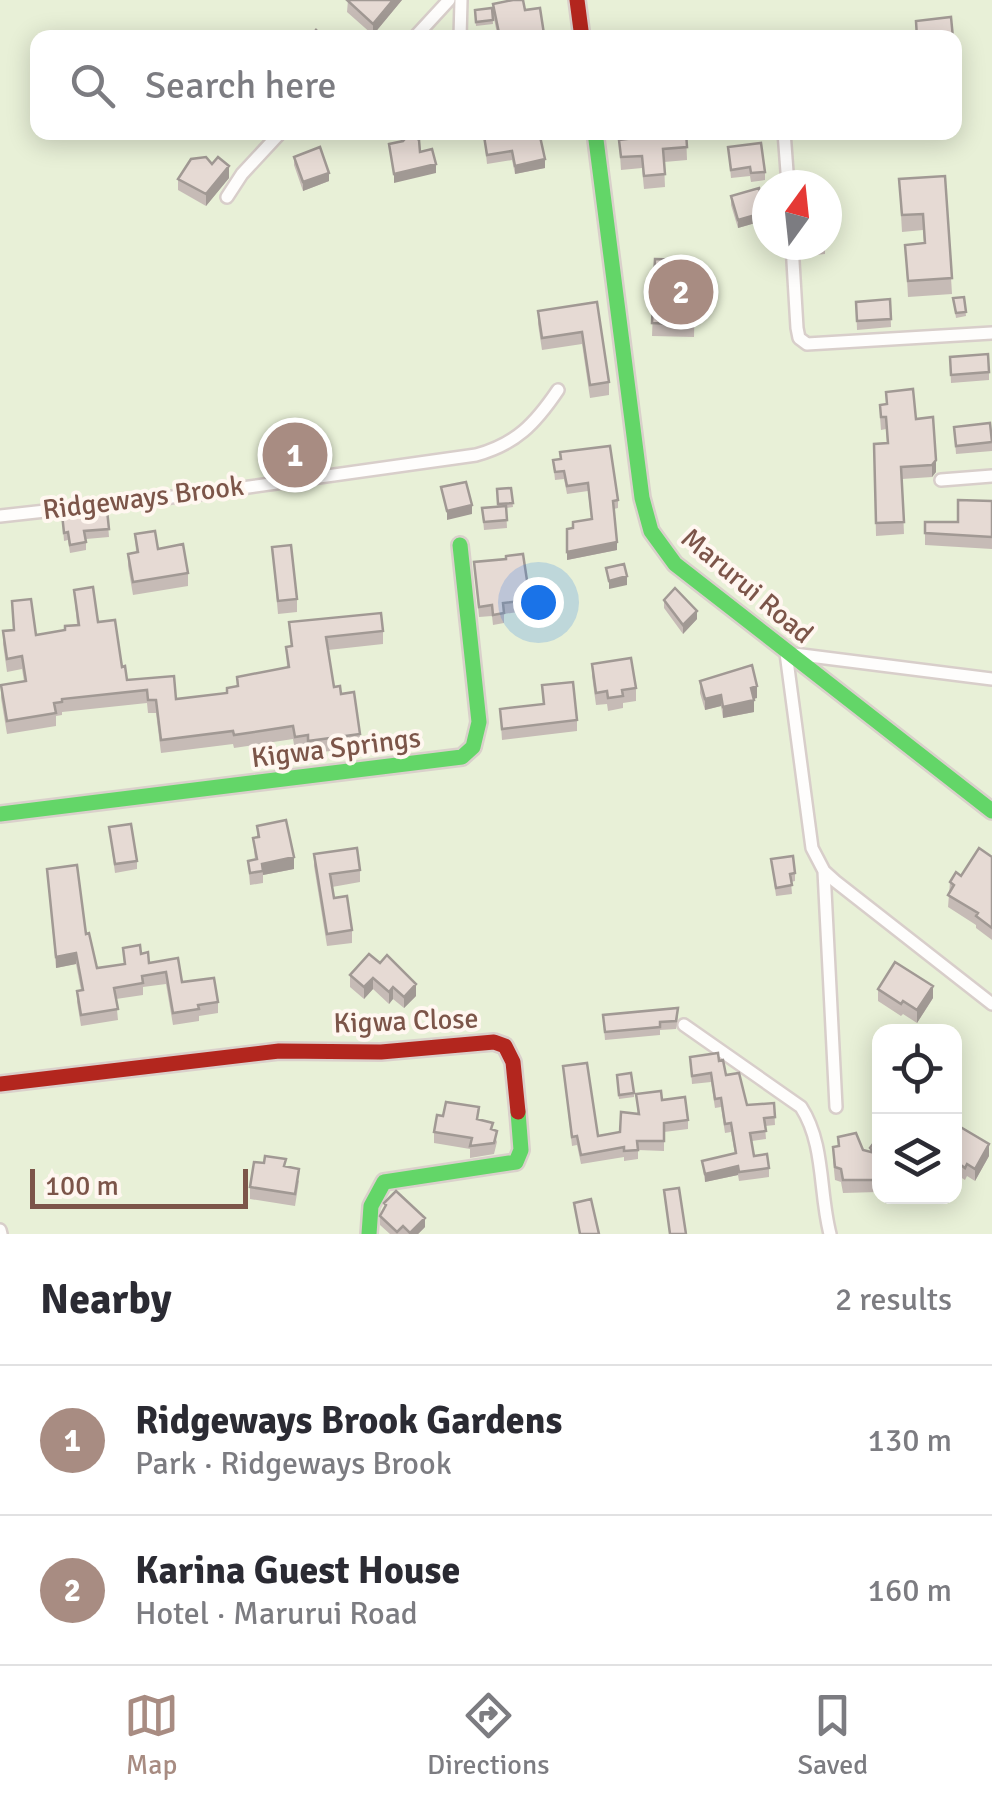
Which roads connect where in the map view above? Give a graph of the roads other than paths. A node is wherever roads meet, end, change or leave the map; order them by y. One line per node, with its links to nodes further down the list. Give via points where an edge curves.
1 (449, 0): 4 (street)
2 (461, 0): 5 (street)
3 (577, 0): 6 (street)
4 (421, 30)
5 (460, 30)
6 (581, 30)
7 (274, 140): 11 (street)
8 (596, 140): 19 (street, Marurui Road, via 651,531 675,564)
9 (785, 140): 10 (street)
10 (787, 170)
11 (226, 197)
12 (793, 260): 13 (street, via 799,338 807,344)
13 (992, 333)
14 (558, 390): 17 (street, Ridgeways Brook, via 530,428 476,455)
15 (992, 476): 16 (street)
16 (941, 480)
17 (0, 516)
18 (460, 545): 22 (street, Kigwa Springs, via 479,722 474,746 462,757)
19 (786, 653): 20 (street); 21 (street, Marurui Road); 23 (street, via 812,848)
20 (992, 679)
21 (992, 810)
22 (0, 814)
23 (824, 871): 24 (street); 27 (street)
24 (992, 1004)
25 (684, 1025): 29 (street, via 801,1107 815,1140)
26 (0, 1084): 28 (street, Kigwa Close, via 279,1051 501,1043 514,1062 521,1150 516,1162 384,1182)
27 (836, 1107)
28 (369, 1234)
29 (830, 1234)

